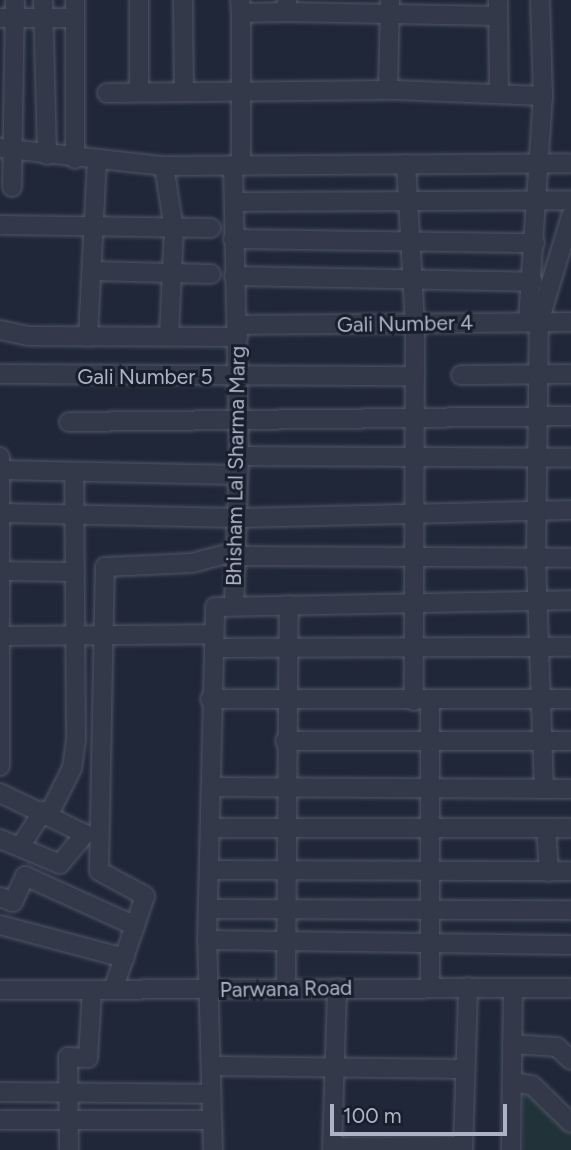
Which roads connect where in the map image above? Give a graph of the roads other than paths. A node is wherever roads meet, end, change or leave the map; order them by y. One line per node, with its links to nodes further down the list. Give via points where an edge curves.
1 (139, 0): 15 (street)
2 (183, 0): 13 (street)
3 (540, 0): 19 (street)
4 (241, 6): 5 (street); 16 (street, Bhisham Lal Sharma Marg)
5 (287, 6): 7 (street)
6 (390, 7): 7 (street); 8 (street); 14 (street)
7 (336, 8)
8 (442, 8): 9 (street)
9 (498, 8): 18 (street)
10 (43, 9): 11 (street); 12 (street); 21 (street)
11 (75, 9): 22 (street)
12 (10, 12): 20 (street)
13 (184, 90): 15 (street); 16 (street)
14 (387, 90): 16 (street); 18 (street)
15 (139, 92): 17 (street)
16 (239, 92): 27 (street, Bhisham Lal Sharma Marg)
17 (107, 93)
18 (499, 94): 19 (street)
19 (543, 96): 24 (street)
20 (8, 149): 21 (street); 29 (street)
21 (47, 155): 22 (street)
22 (75, 159): 23 (street)
23 (97, 161): 28 (street); 36 (street)
24 (540, 163): 25 (street); 26 (street); 30 (street)
25 (571, 163)
26 (406, 164): 27 (street); 33 (street)
27 (237, 165): 28 (street); 32 (street, Bhisham Lal Sharma Marg)
28 (164, 166): 38 (street)
29 (12, 187)
30 (539, 199): 31 (street); 33 (street); 41 (street)
31 (571, 200)
32 (234, 202): 33 (street); 39 (street, Bhisham Lal Sharma Marg)
33 (408, 202): 40 (street)
34 (571, 216): 48 (street)
35 (0, 225): 36 (street)
36 (94, 226): 38 (street); 42 (street)
37 (211, 228): 38 (street)
38 (174, 229): 43 (street)
39 (233, 239): 40 (street); 45 (street, Bhisham Lal Sharma Marg)
40 (410, 239): 41 (street); 46 (street)
41 (535, 243): 47 (street)
42 (92, 271): 43 (street); 54 (street)
43 (171, 272): 44 (street); 53 (street)
44 (211, 274)
45 (234, 276): 46 (street); 52 (street, Bhisham Lal Sharma Marg)
46 (413, 281): 47 (street); 50 (street)
47 (533, 282): 48 (street)
48 (533, 321): 49 (street, Gali Number 4); 50 (street, Gali Number 4); 58 (street)
49 (571, 322)
50 (415, 324): 52 (street, Gali Number 4); 59 (street)
51 (0, 330): 54 (street, Gali Number 4)
52 (238, 331): 53 (street, Gali Number 4); 60 (street, Bhisham Lal Sharma Marg)
53 (169, 334): 54 (street, Gali Number 4)
54 (88, 337)
55 (0, 374): 60 (street, Gali Number 5)
56 (571, 374): 58 (street)
57 (461, 375): 58 (street)
58 (540, 375): 61 (street)
59 (415, 376): 60 (street, Gali Number 5); 63 (street)
60 (238, 377): 64 (street, Bhisham Lal Sharma Marg)
61 (540, 416): 62 (street); 63 (street); 69 (street)
62 (571, 416)
63 (413, 418): 64 (street); 67 (street)
64 (238, 420): 65 (street); 66 (street, Bhisham Lal Sharma Marg)
65 (69, 422)
66 (239, 456): 67 (street); 72 (street, Bhisham Lal Sharma Marg)
67 (411, 458): 69 (street); 75 (street)
68 (571, 458): 69 (street)
69 (539, 460): 73 (street)
70 (1, 463): 71 (street); 76 (street)
71 (74, 472): 72 (street); 77 (street)
72 (238, 475): 78 (street, Bhisham Lal Sharma Marg)
73 (537, 510): 74 (street); 75 (street); 81 (street)
74 (571, 510)
75 (412, 512): 78 (street); 80 (street)
76 (1, 513): 77 (street); 83 (street)
77 (76, 513): 78 (street); 84 (street)
78 (239, 518): 79 (street, Bhisham Lal Sharma Marg)
79 (237, 554): 80 (street); 89 (street, Bhisham Lal Sharma Marg); 92 (street, via 192,563 105,567)
80 (414, 555): 81 (street); 87 (street)
81 (536, 558): 82 (street); 85 (street)
82 (571, 558)
83 (2, 571): 84 (street); 90 (street)
84 (75, 572): 91 (street)
85 (538, 600): 86 (street, Bhisham Lal Sharma Marg); 87 (street, Bhisham Lal Sharma Marg); 95 (street)
86 (571, 600)
87 (415, 602): 88 (street, Bhisham Lal Sharma Marg); 97 (street)
88 (289, 604): 89 (street, Bhisham Lal Sharma Marg); 96 (street)
89 (234, 606): 93 (street, via 215,607)
90 (2, 636): 91 (street); 107 (street)
91 (73, 636): 92 (street); 114 (street, via 74,756)
92 (100, 636): 93 (street); 133 (street, via 99,871 105,880 144,893)
93 (214, 641): 96 (street); 99 (street)
94 (571, 647): 95 (street)
95 (542, 648): 97 (street); 100 (street)
96 (291, 649): 97 (street); 98 (street)
97 (416, 649): 102 (street)
98 (290, 696): 99 (street); 102 (street); 103 (street)
99 (210, 699): 109 (street)
100 (541, 699): 101 (street); 102 (street); 105 (street)
101 (571, 699)
102 (422, 701): 104 (street)
103 (285, 741): 104 (street); 108 (street)
104 (429, 741): 105 (street); 110 (street)
105 (540, 741): 106 (street); 111 (street)
106 (571, 741)
107 (0, 766)
108 (284, 786): 109 (street); 110 (street); 116 (street)
109 (211, 787): 115 (street)
110 (429, 787): 111 (street); 119 (street)
111 (544, 789): 112 (street)
112 (571, 789)
113 (0, 793): 114 (street)
114 (46, 813): 121 (street); 121 (street, via 84,832 65,862)
115 (213, 828): 116 (street); 122 (street)
116 (285, 828): 119 (street); 123 (street)
117 (571, 828): 118 (street)
118 (545, 829): 119 (street); 124 (street)
119 (430, 830): 126 (street)
120 (0, 839): 121 (street)
121 (20, 847)
122 (212, 870): 123 (street); 128 (street)
123 (285, 871): 126 (street); 129 (street)
124 (549, 872): 125 (street); 126 (street)
125 (571, 872)
126 (429, 873): 130 (street)
127 (0, 897): 133 (street, via 13,902 25,876)
128 (210, 909): 129 (street); 134 (street)
129 (285, 909): 130 (street); 137 (street)
130 (430, 909): 131 (street); 135 (street)
131 (571, 910)
132 (0, 925): 138 (street)
133 (135, 926): 138 (street)
134 (207, 940): 137 (street); 148 (street)
135 (432, 945): 136 (street); 137 (street); 140 (street)
136 (571, 945)
137 (285, 946): 139 (street)
138 (125, 958): 147 (street)
139 (286, 987): 142 (street, Parwana Road); 148 (street, Parwana Road)
140 (430, 987): 141 (street, Parwana Road); 142 (street, Parwana Road)
141 (468, 987): 143 (street, Parwana Road); 153 (street)
142 (337, 988): 152 (street)
143 (513, 988): 144 (street, Parwana Road); 149 (street)
144 (571, 988)
145 (0, 990): 146 (street, Parwana Road)
146 (92, 990): 147 (street, Parwana Road); 156 (street, via 88,1058 68,1057)
147 (113, 990): 148 (street, Parwana Road)
148 (207, 990): 151 (street)
149 (512, 1044): 150 (street, via 557,1047); 154 (street)
150 (571, 1060)
151 (211, 1066): 152 (street); 157 (street)
152 (333, 1069): 153 (street); 162 (street)
153 (465, 1069): 163 (street)
154 (512, 1082): 161 (street, via 532,1084); 166 (street)
155 (0, 1092): 156 (street)
156 (68, 1093): 157 (street); 160 (street)
157 (210, 1094): 158 (street)
158 (212, 1120): 160 (street); 165 (street)
159 (0, 1121): 160 (street)
160 (69, 1121): 164 (street)
161 (571, 1123)
162 (332, 1148): 163 (street)
163 (463, 1148)
164 (69, 1150)
165 (213, 1150)
166 (511, 1150)

